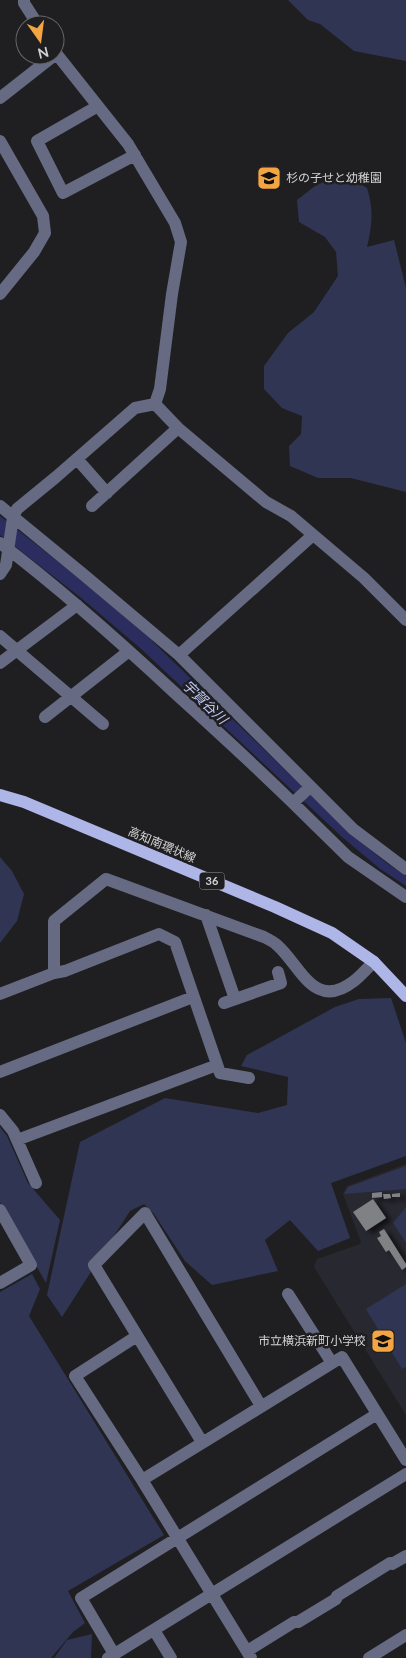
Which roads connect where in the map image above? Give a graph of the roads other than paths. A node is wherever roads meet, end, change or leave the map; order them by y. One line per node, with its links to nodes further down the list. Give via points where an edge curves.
1 (24, 0): 2 (street)
2 (32, 15)
3 (65, 64): 6 (street)
4 (41, 65): 5 (street)
5 (0, 98)
6 (98, 106): 8 (street); 8 (street, via 37,141 63,193)
7 (0, 141): 9 (street, via 43,216 45,233)
8 (135, 155): 10 (street, via 175,223 181,242 160,389)
9 (0, 294)
10 (155, 404): 11 (street); 12 (street, via 135,408)
11 (178, 428): 13 (street); 17 (street, via 266,502 291,516)
12 (77, 459): 13 (street); 16 (street, via 17,509)
13 (107, 493): 15 (street)
14 (0, 506): 16 (street)
15 (92, 506)
16 (13, 520): 18 (street); 25 (street)
17 (313, 535): 21 (street, via 364,578); 25 (street)
18 (6, 546): 19 (street, via 6,565); 20 (street)
19 (0, 574)
20 (77, 605): 23 (street); 24 (street)
21 (406, 620)
22 (0, 636): 23 (street)
23 (17, 650): 26 (street); 27 (street)
24 (130, 651): 27 (street); 32 (street)
25 (179, 655): 30 (street)
26 (0, 663)
27 (72, 697): 28 (street); 29 (street)
28 (45, 717)
29 (103, 724)
30 (309, 788): 32 (street); 33 (street, via 353,829)
31 (0, 795): 36 (main road, 高知南環状線 / 36, via 24,802 275,908 332,934)
32 (295, 802): 34 (street, via 348,857)
33 (406, 869)
34 (406, 896)
35 (206, 915): 36 (street, via 277,945 308,983 320,989 332,991 343,988); 37 (street, via 230,1001 281,983); 38 (street, via 106,879 54,921)
36 (374, 962): 40 (main road, 高知南環状線 / 36)
37 (278, 972)
38 (54, 973): 39 (street); 41 (street, via 159,934 174,942)
39 (0, 994)
40 (406, 996)
41 (193, 997): 42 (street); 43 (street)
42 (217, 1065): 44 (street, via 220,1073); 46 (street)
43 (0, 1072)
44 (249, 1078)
45 (0, 1115): 46 (street)
46 (17, 1140): 47 (street)
47 (36, 1184)
48 (0, 1210): 49 (street, via 31,1265)
49 (0, 1283)
50 (288, 1294): 52 (street)
51 (137, 1336): 53 (street, via 94,1265 144,1213); 55 (street); 58 (street, via 75,1376)
52 (332, 1363): 53 (street); 54 (street, via 342,1357)
53 (261, 1406): 55 (street)
54 (377, 1414): 56 (street); 59 (street)
55 (202, 1442): 58 (street)
56 (406, 1460)
57 (406, 1474): 61 (street)
58 (142, 1480): 59 (street)
59 (177, 1538): 61 (street); 65 (street, via 81,1598)
60 (406, 1556): 64 (street, via 294,1622)
61 (211, 1594): 62 (street); 64 (street)
62 (154, 1630): 65 (street); 66 (street)
63 (406, 1635): 67 (street)
64 (249, 1655)
65 (111, 1656)
66 (171, 1658)
67 (368, 1658)

